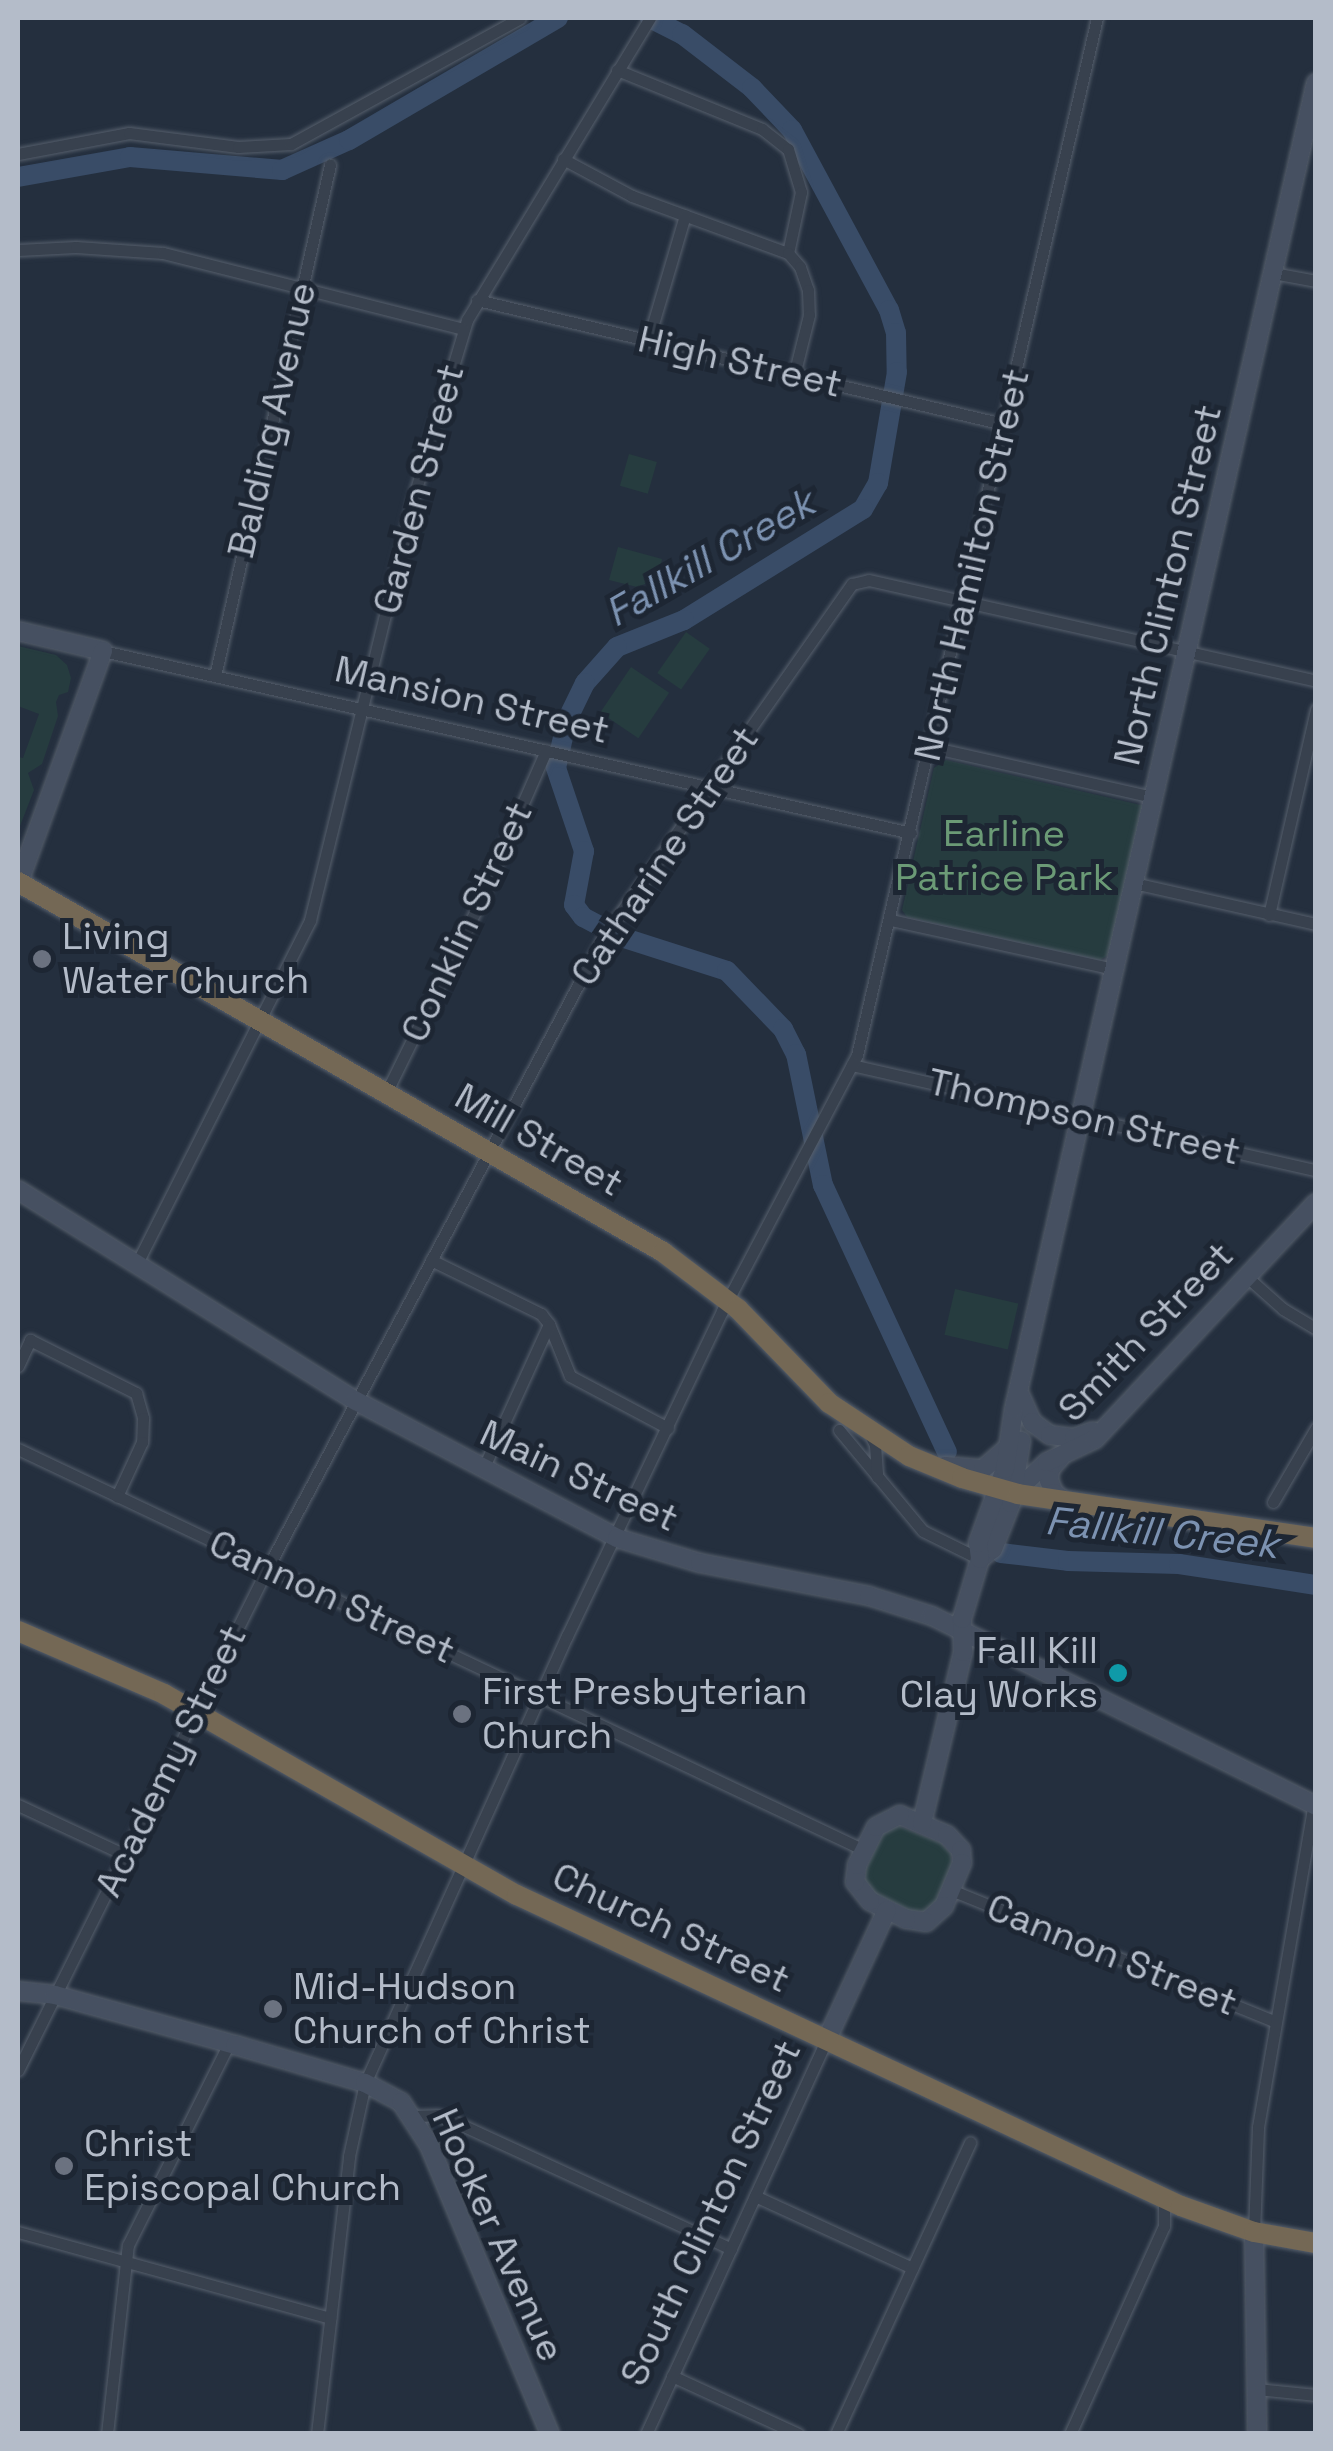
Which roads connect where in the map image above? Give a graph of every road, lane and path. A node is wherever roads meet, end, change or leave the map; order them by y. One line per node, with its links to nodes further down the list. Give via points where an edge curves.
1 (520, 18): 6 (street, via 291,144 238,147 130,133)
2 (1097, 18): 19 (street, North Hamilton Street)
3 (648, 20): 4 (street, Garden Street)
4 (618, 70): 7 (street, Garden Street); 11 (street, via 762,129 788,149 800,192)
5 (1316, 83): 12 (street, North Clinton Street)
6 (18, 154)
7 (563, 159): 9 (street); 15 (street, Garden Street)
8 (330, 165): 14 (street, Balding Avenue)
9 (685, 215): 11 (street); 17 (street)
10 (18, 250): 14 (street, via 163,253)
11 (788, 253): 18 (street, via 808,290 809,315)
12 (1273, 273): 13 (street); 23 (street, North Clinton Street)
13 (1316, 282)
14 (302, 288): 16 (street); 24 (street, Balding Avenue)
15 (477, 300): 16 (street, Garden Street); 17 (street, High Street)
16 (463, 329): 26 (street, Garden Street)
17 (648, 341): 18 (street, High Street)
18 (794, 375): 19 (street, High Street)
19 (1003, 424): 20 (street, North Hamilton Street)
20 (963, 601): 23 (street); 28 (street, North Hamilton Street); 30 (street, Catharine Street, via 868,580 849,587)
21 (18, 631): 22 (street, Mansion Street)
22 (103, 650): 24 (street, Mansion Street); 33 (street)
23 (1187, 652): 25 (street); 31 (street, North Clinton Street)
24 (214, 676): 26 (street, Mansion Street)
25 (1316, 681)
26 (361, 709): 29 (street, Mansion Street); 39 (street, Garden Street, via 320,892)
27 (1316, 710): 35 (street)
28 (930, 747): 31 (street); 32 (street, North Hamilton Street)
29 (548, 751): 30 (street, Mansion Street); 41 (street, Conklin Street)
30 (708, 787): 32 (street, Mansion Street); 43 (street, Catharine Street, via 611,924)
31 (1153, 797): 34 (street, North Clinton Street)
32 (912, 833): 36 (street, North Hamilton Street)
33 (18, 883): 39 (highway, Mill Street)
34 (1134, 883): 35 (street); 38 (street, North Clinton Street)
35 (1268, 914): 37 (street)
36 (891, 920): 38 (street); 40 (street, North Hamilton Street)
37 (1316, 924)
38 (1114, 970): 42 (street, North Clinton Street)
39 (262, 1021): 41 (highway, Mill Street); 48 (street, Garden Street)
40 (852, 1065): 42 (street, Thompson Street); 50 (street, North Hamilton Street)
41 (386, 1093): 43 (highway, Mill Street)
42 (1081, 1115): 44 (street, Thompson Street); 54 (street, North Clinton Street)
43 (489, 1152): 47 (street, Catharine Street); 50 (highway, Mill Street, via 663,1252)
44 (1316, 1170)
45 (18, 1190): 48 (street, Main Street)
46 (1316, 1203): 49 (street, Smith Street)
47 (431, 1260): 51 (street); 55 (street, Catharine Street)
48 (137, 1263): 55 (street, Main Street)
49 (1246, 1276): 52 (street); 56 (street, Smith Street)
50 (727, 1300): 57 (street, North Hamilton Street); 60 (highway, Mill Street, via 814,1390)
51 (550, 1324): 57 (street, via 570,1376); 65 (street)
52 (1316, 1329)
53 (18, 1366): 68 (street, via 30,1340 136,1393 142,1442)
54 (1020, 1395): 56 (street, via 1032,1422 1058,1437 1080,1437); 61 (street, North Clinton Street); 67 (street, North Clinton Street, via 1021,1440)
55 (356, 1401): 65 (street, Main Street); 74 (street, Academy Street)
56 (1106, 1422): 63 (street, Smith Street, via 1089,1444)
57 (668, 1428): 71 (street, North Hamilton Street)
58 (1316, 1428): 70 (street)
59 (839, 1430): 66 (street)
60 (867, 1431): 64 (highway, Mill Street); 66 (street)
61 (1010, 1440): 64 (street, via 988,1467); 67 (street, North Clinton Street)
62 (18, 1448): 68 (street, Cannon Street)
63 (1064, 1455): 67 (street, Smith Street); 69 (street, via 1048,1480)
64 (927, 1464): 67 (highway, Mill Street)
65 (483, 1469): 71 (street, Main Street)
66 (879, 1481): 73 (street, via 930,1537)
67 (1006, 1491): 69 (highway, Mill Street); 73 (street, North Clinton Street, via 978,1543)
68 (116, 1496): 74 (street, Cannon Street)
69 (1065, 1501): 72 (highway, Mill Street)
70 (1273, 1502)
71 (617, 1538): 76 (street, Main Street, via 744,1574 901,1605); 77 (street, North Hamilton Street)
72 (1316, 1538)
73 (980, 1559): 76 (street, North Clinton Street)
74 (268, 1567): 77 (street, Cannon Street); 78 (street, Academy Street)
75 (18, 1631): 78 (highway, Church Street)
76 (963, 1631): 79 (street, Main Street); 81 (street)
77 (543, 1697): 82 (street, Cannon Street); 84 (street, North Hamilton Street)
78 (196, 1712): 83 (street, Academy Street); 84 (highway, Church Street)
79 (1315, 1804): 89 (street)
80 (18, 1805): 83 (street)
81 (922, 1823): 82 (street, via 886,1818); 85 (street, via 958,1844 962,1863)
82 (864, 1850): 86 (street, via 855,1871 857,1888)
83 (124, 1855): 88 (street, Academy Street)
84 (464, 1867): 90 (highway, Church Street); 93 (street, North Hamilton Street)
85 (951, 1890): 86 (street, via 938,1916 926,1922); 89 (street, Cannon Street)
86 (887, 1910): 90 (street, South Clinton Street)
87 (18, 1991): 88 (street, Hooker Avenue)
88 (55, 1995): 91 (street, Hooker Avenue); 92 (street, Academy Street)
89 (1274, 2021): 99 (street, via 1255,2152)
90 (827, 2039): 96 (street, South Clinton Street); 97 (highway, Church Street)
91 (229, 2043): 93 (street, Hooker Avenue); 102 (street)
92 (18, 2070)
93 (365, 2083): 94 (street, Hooker Avenue); 104 (street, North Hamilton Street, via 348,2156)
94 (414, 2116): 101 (street, via 453,2121); 110 (street, Hooker Avenue)
95 (970, 2142): 103 (street)
96 (755, 2196): 101 (street, South Clinton Street); 103 (street)
97 (1164, 2198): 99 (highway, Church Street); 114 (street, via 1167,2212 1154,2249)
98 (18, 2232): 102 (street)
99 (1254, 2232): 100 (highway, Church Street); 106 (street)
100 (1316, 2243)
101 (731, 2249): 105 (street, South Clinton Street)
102 (124, 2262): 104 (street); 108 (street)
103 (912, 2268): 113 (street)
104 (330, 2318): 109 (street, North Hamilton Street)
105 (672, 2376): 111 (street, South Clinton Street); 112 (street)
106 (1257, 2388): 107 (street); 115 (street)
107 (1316, 2395)
108 (106, 2434)
109 (317, 2434)
110 (550, 2434)
111 (646, 2434)
112 (798, 2434)
113 (836, 2434)
114 (1070, 2434)
115 (1258, 2434)

